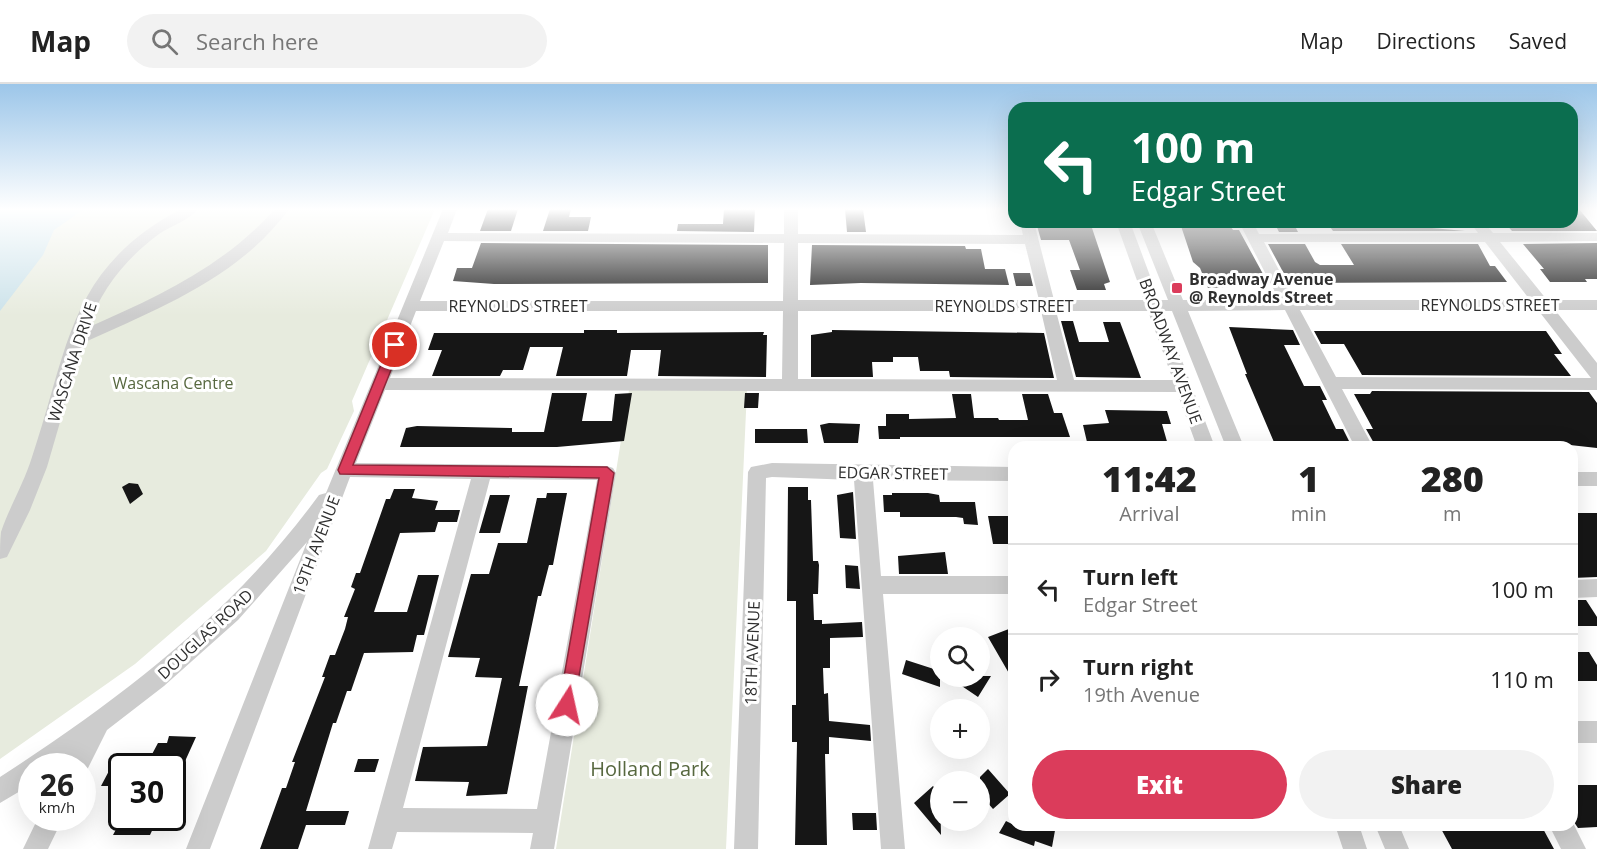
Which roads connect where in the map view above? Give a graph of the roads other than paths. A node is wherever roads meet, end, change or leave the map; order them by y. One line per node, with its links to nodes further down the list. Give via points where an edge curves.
1 (138, 245): 18 (street, WASCANA DRIVE, via 92,298)
2 (249, 245): 18 (street, via 198,284)
3 (436, 245): 12 (street, 19TH AVENUE)
4 (791, 245): 13 (street)
5 (1032, 245): 14 (street)
6 (1133, 245): 15 (street, BROADWAY AVENUE)
7 (1153, 245): 16 (street, BROADWAY AVENUE)
8 (1258, 245): 17 (street)
9 (1495, 245): 10 (street)
10 (1543, 305): 11 (street, REYNOLDS STREET); 17 (street, REYNOLDS STREET); 19 (street)
11 (1597, 305)
12 (411, 306): 13 (street, REYNOLDS STREET); 21 (street, 19TH AVENUE)
13 (791, 306): 14 (street, REYNOLDS STREET); 22 (street)
14 (1047, 306): 15 (street, REYNOLDS STREET); 24 (street)
15 (1156, 306): 16 (street, REYNOLDS STREET); 25 (street, BROADWAY AVENUE)
16 (1177, 306): 17 (street, REYNOLDS STREET); 27 (street, BROADWAY AVENUE)
17 (1290, 306): 20 (street)
18 (76, 340): 36 (street, WASCANA DRIVE, via 30,490)
19 (1597, 374)
20 (1330, 383): 23 (street); 28 (street)
21 (379, 384): 22 (street); 29 (street, 19TH AVENUE)
22 (790, 384): 24 (street)
23 (1597, 384)
24 (1067, 385): 25 (street)
25 (1184, 386): 26 (street, BROADWAY AVENUE)
26 (1204, 441)
27 (1233, 441)
28 (1361, 441)
29 (344, 470): 31 (street); 41 (street, DOUGLAS ROAD, via 285,554 228,617); 55 (street, 19TH AVENUE)
30 (772, 470): 32 (street, EDGAR STREET); 58 (street, 18TH AVENUE, via 757,472)
31 (482, 473): 48 (street); 49 (street, via 607,473)
32 (863, 473): 33 (street, EDGAR STREET); 37 (street)
33 (1008, 474)
34 (1578, 479): 35 (street)
35 (1597, 479)
36 (0, 551)
37 (871, 585): 38 (street); 59 (street)
38 (1008, 585)
39 (1578, 588): 40 (street)
40 (1597, 588)
41 (98, 724): 44 (street, DOUGLAS ROAD); 45 (street)
42 (1578, 732): 43 (street)
43 (1597, 732)
44 (55, 753)
45 (84, 753)
46 (18, 779): 47 (street)
47 (0, 791)
48 (388, 820): 49 (street); 56 (street)
49 (547, 821): 57 (street)
50 (44, 831): 54 (street)
51 (1349, 831): 60 (street)
52 (1390, 831): 61 (street)
53 (1564, 831): 62 (street)
54 (35, 849)
55 (198, 849)
56 (380, 849)
57 (542, 849)
58 (746, 849)
59 (893, 849)
60 (1355, 849)
61 (1397, 849)
62 (1574, 849)

